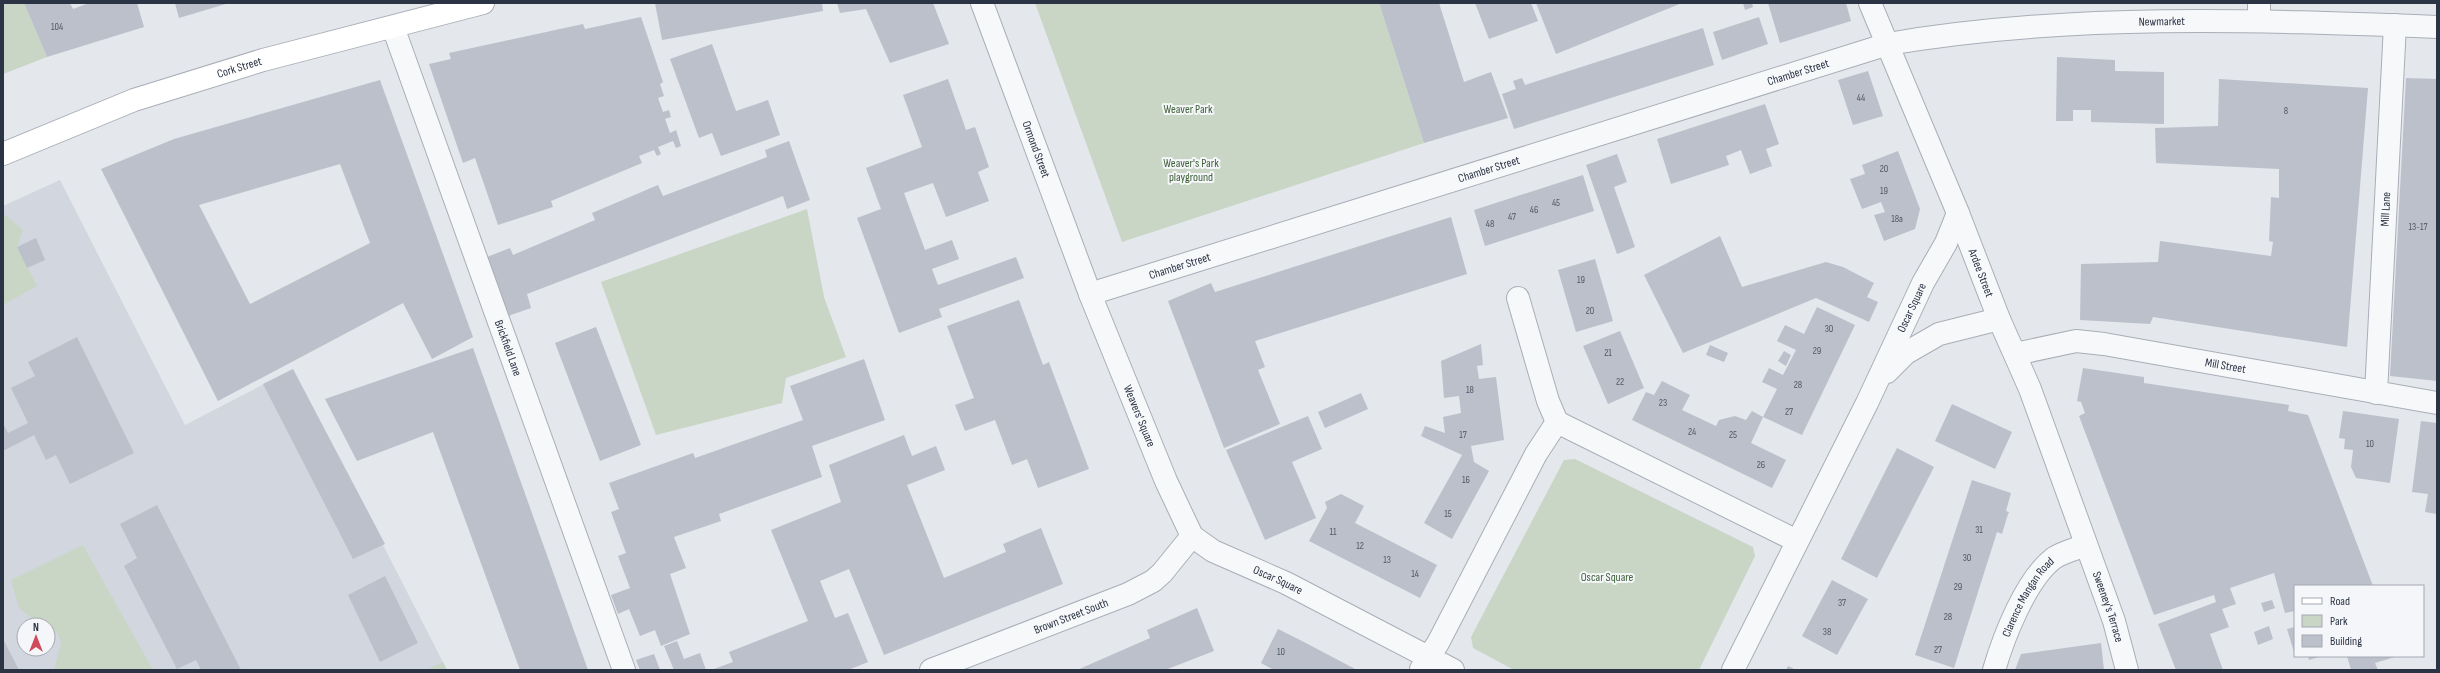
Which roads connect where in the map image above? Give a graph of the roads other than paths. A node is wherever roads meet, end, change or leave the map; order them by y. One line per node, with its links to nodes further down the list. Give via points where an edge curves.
1 (483, 3): 6 (main road, Cork Street)
2 (982, 3): 11 (street, Ormond Street)
3 (1870, 3): 8 (street, Ardee Street)
4 (2259, 12): 5 (street, Newmarket); 8 (street, Newmarket, via 2064,23)
5 (2394, 25): 7 (street, Newmarket); 15 (street, Mill Lane)
6 (393, 27): 9 (main road, Cork Street, via 263,60 134,100); 23 (street, Brickfield Lane)
7 (2437, 27)
8 (1888, 44): 10 (street, Ardee Street); 11 (street, Chamber Street)
9 (3, 154)
10 (1958, 213): 13 (street, Ardee Street); 16 (street, Oscar Square, via 1946,243 1923,283)
11 (1090, 294): 19 (street, Weavers' Square, via 1166,481)
12 (1518, 298): 18 (street, via 1548,401)
13 (2000, 319): 14 (street, Ardee Street); 16 (street, Oscar Square, via 1939,334 1906,353 1887,371)
14 (2015, 354): 15 (street, Mill Street, via 2076,341 2104,344); 21 (street, Ardee Street)
15 (2376, 393): 17 (street, Mill Street)
16 (1867, 403): 20 (street, Oscar Square)
17 (2437, 403)
18 (1557, 422): 20 (street); 22 (street, via 1536,454 1438,643)
19 (1192, 536): 22 (street, Oscar Square, via 1213,551 1286,583); 24 (street, Brown Street South, via 1169,566 1153,581 1128,594)
20 (1798, 541): 26 (street, Oscar Square)
21 (2086, 545): 27 (street, Clarence Mangan Road, via 2056,557 2042,568 2020,606); 28 (street, Sweeney's Terrace, via 2114,622)
22 (1424, 664): 25 (street, Oscar Square)
23 (624, 670)
24 (931, 670)
25 (1453, 670)
26 (1733, 670)
27 (1994, 670)
28 (2127, 670)

